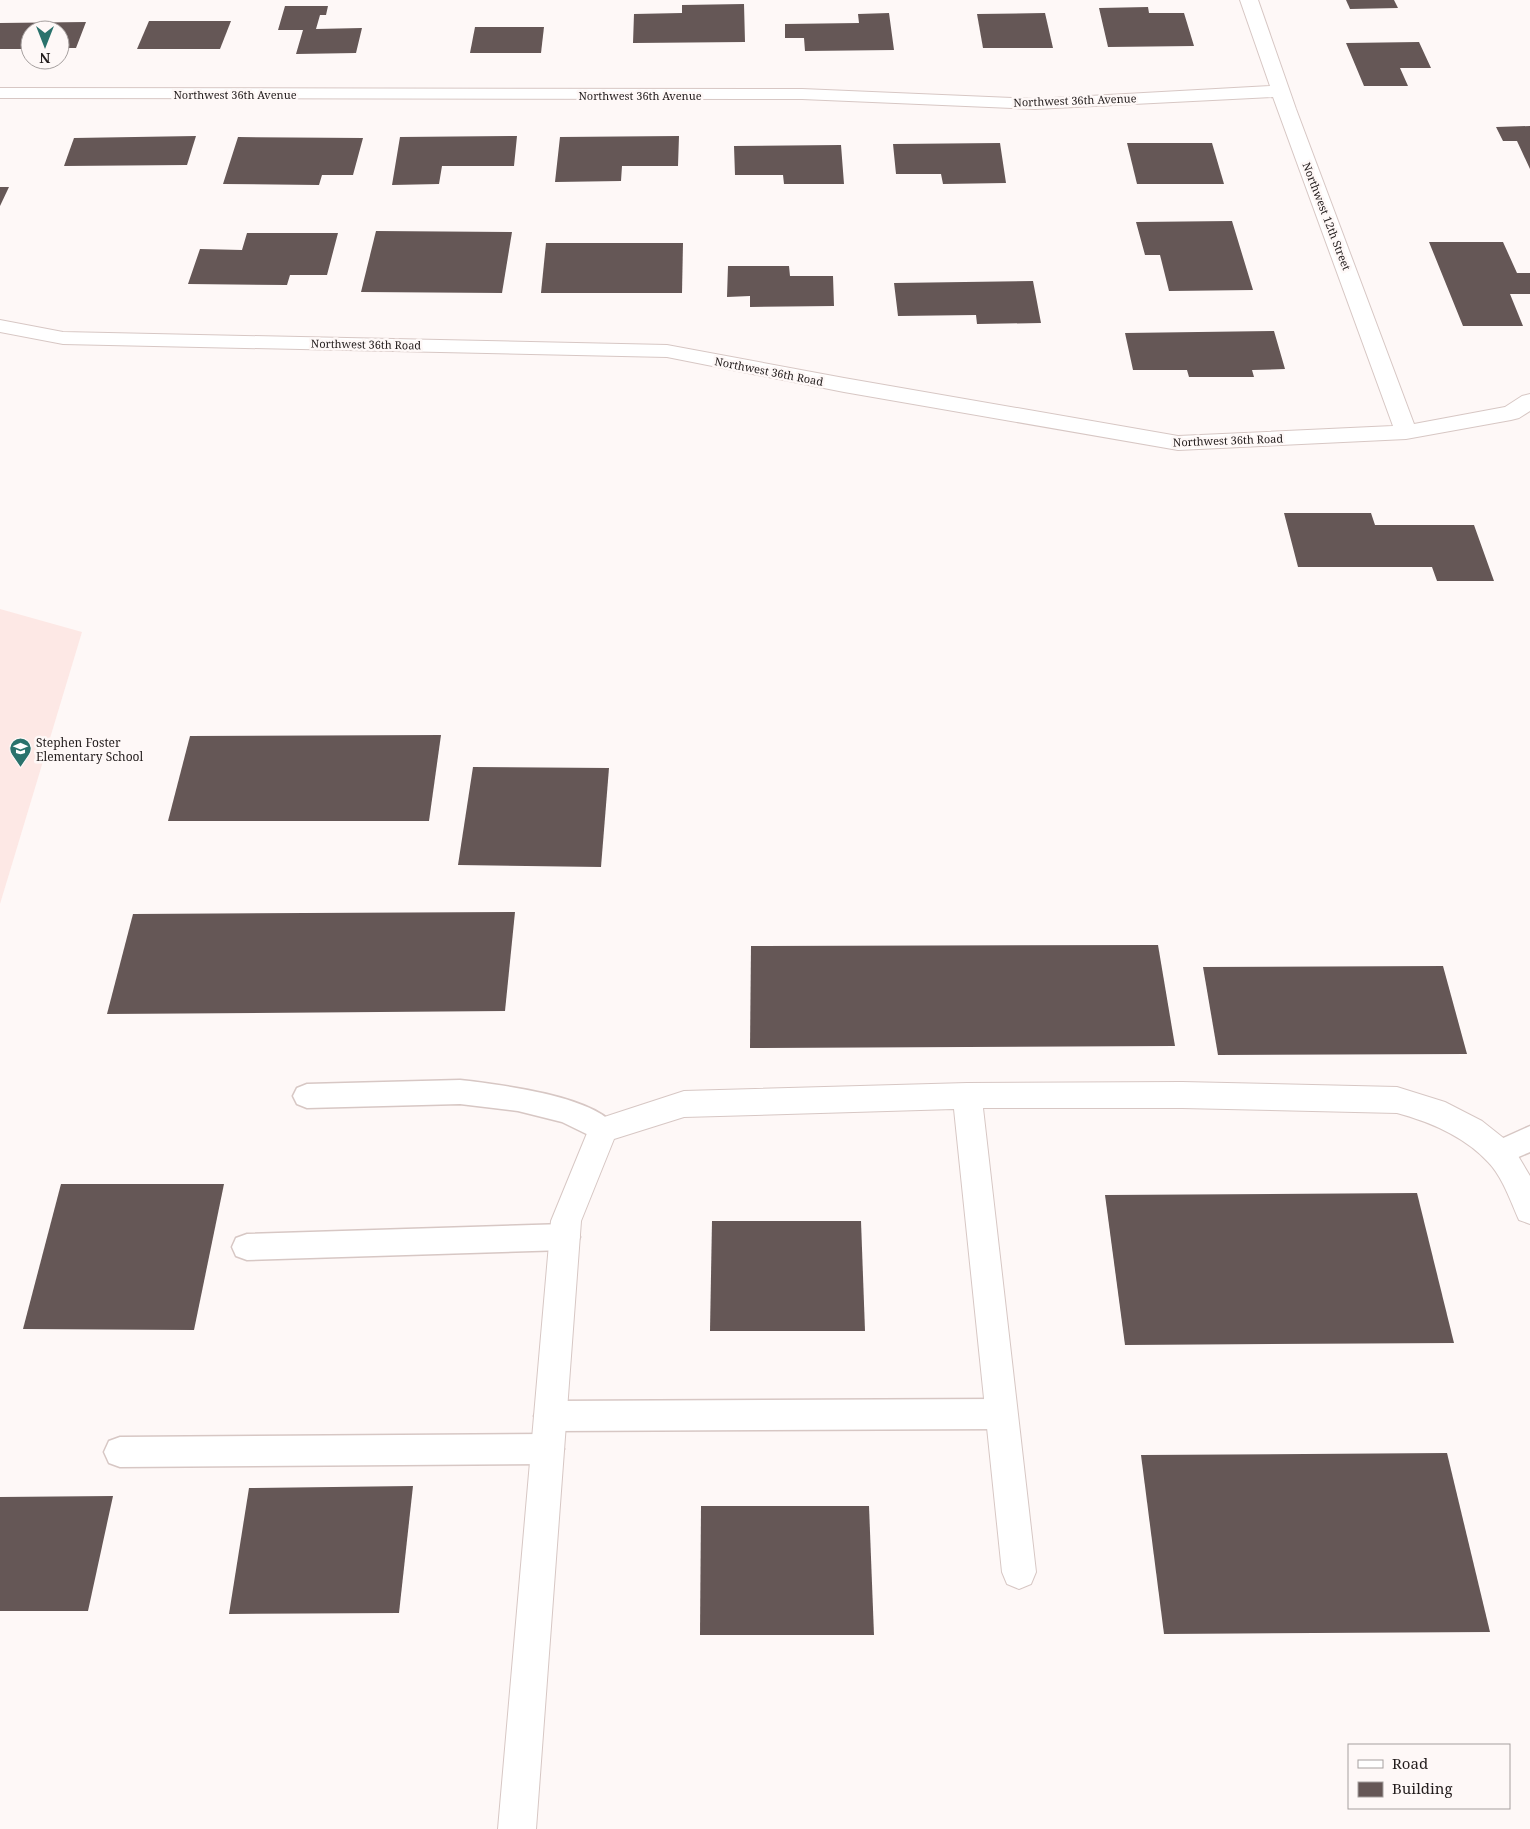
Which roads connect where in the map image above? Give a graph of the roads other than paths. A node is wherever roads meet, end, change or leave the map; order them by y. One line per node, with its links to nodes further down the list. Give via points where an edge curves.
1 (1249, 0): 2 (street, Northwest 12th Street)
2 (1279, 90): 3 (street, Northwest 36th Avenue, via 1035,104 802,94); 6 (street, Northwest 12th Street, via 1369,325)
3 (0, 93)
4 (0, 326): 6 (street, Northwest 36th Road, via 63,338 667,351 1178,443)
5 (1530, 401): 6 (street, Northwest 36th Road, via 1511,414)
6 (1406, 432)
7 (307, 1096): 9 (lane, via 460,1092 518,1099 568,1112)
8 (967, 1096): 9 (street, via 684,1104); 11 (street, via 1182,1095 1397,1100 1434,1111 1471,1130); 15 (street)
9 (603, 1130): 13 (street, via 566,1221)
10 (1530, 1138): 11 (lane)
11 (1500, 1154): 12 (street, via 1525,1195)
12 (1530, 1210)
13 (565, 1237): 14 (lane); 16 (street)
14 (246, 1247)
15 (1001, 1414): 16 (lane); 19 (street)
16 (550, 1416): 17 (street)
17 (548, 1449): 18 (lane); 20 (street)
18 (120, 1452)
19 (1019, 1572)
20 (517, 1829)

